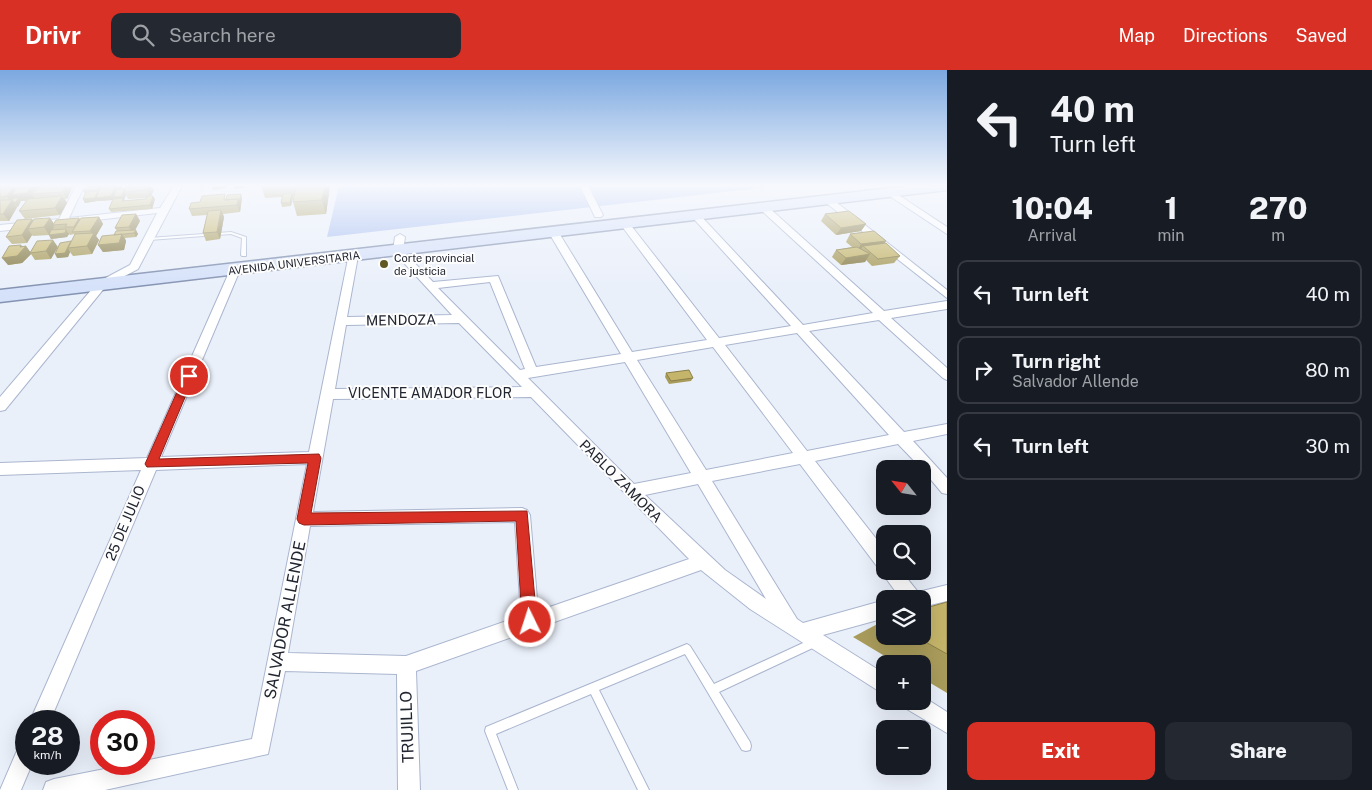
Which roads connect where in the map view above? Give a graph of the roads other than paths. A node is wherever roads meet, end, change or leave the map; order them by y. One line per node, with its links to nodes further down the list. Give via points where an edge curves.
1 (63, 220): 2 (street); 11 (street)
2 (67, 220)
3 (158, 220): 14 (street)
4 (566, 220): 15 (main road, AVENIDA UNIVERSITARIA)
5 (668, 220): 10 (main road, AVENIDA UNIVERSITARIA)
6 (699, 220): 29 (street)
7 (777, 220): 26 (street)
8 (853, 220): 23 (street)
9 (930, 220): 12 (street)
10 (626, 225): 13 (main road, AVENIDA UNIVERSITARIA); 30 (street)
11 (0, 228)
12 (947, 231)
13 (554, 233): 15 (main road, AVENIDA UNIVERSITARIA); 31 (street)
14 (149, 240): 16 (lane, via 231,233 244,237); 18 (street)
15 (399, 244): 16 (main road, AVENIDA UNIVERSITARIA); 17 (main road, AVENIDA UNIVERSITARIA); 22 (street, PABLO ZAMORA)
16 (244, 255): 18 (main road, AVENIDA UNIVERSITARIA)
17 (353, 256): 19 (main road, AVENIDA UNIVERSITARIA); 28 (street, SALVADOR ALLENDE)
18 (134, 267): 20 (main road, AVENIDA UNIVERSITARIA); 21 (street)
19 (234, 270): 21 (main road, AVENIDA UNIVERSITARIA); 42 (street, 25 DE JULIO)
20 (0, 282)
21 (102, 284): 24 (main road, AVENIDA UNIVERSITARIA); 37 (street)
22 (430, 286): 27 (street, PABLO ZAMORA); 32 (street, via 494,278)
23 (947, 295)
24 (0, 296)
25 (947, 306): 26 (street)
26 (882, 316): 29 (street); 34 (street)
27 (461, 319): 28 (street, MENDOZA); 33 (street, PABLO ZAMORA)
28 (341, 321): 36 (street, SALVADOR ALLENDE)
29 (800, 329): 30 (street); 39 (street)
30 (716, 343): 31 (street); 40 (street)
31 (629, 357): 32 (street); 44 (street)
32 (532, 372): 33 (street)
33 (517, 375): 35 (street, PABLO ZAMORA)
34 (947, 375)
35 (534, 392): 36 (street, VICENTE AMADOR FLOR); 46 (street, PABLO ZAMORA)
36 (327, 394): 41 (street, SALVADOR ALLENDE)
37 (0, 406)
38 (947, 429): 39 (street)
39 (900, 438): 40 (street); 45 (street)
40 (804, 457): 44 (street); 48 (street)
41 (315, 458): 42 (street); 47 (street, SALVADOR ALLENDE)
42 (151, 464): 43 (street); 60 (street, 25 DE JULIO)
43 (0, 469)
44 (702, 477): 46 (street); 54 (street)
45 (947, 488)
46 (631, 491): 49 (street, PABLO ZAMORA)
47 (304, 519): 53 (street, via 522,515); 55 (street, SALVADOR ALLENDE)
48 (876, 551)
49 (703, 562): 53 (street); 54 (street, PABLO ZAMORA, via 735,589)
50 (947, 593): 51 (street)
51 (931, 597)
52 (876, 612): 54 (street)
53 (530, 622): 56 (street)
54 (803, 634): 57 (street, PABLO ZAMORA); 59 (lane)
55 (277, 662): 56 (street); 66 (street, SALVADOR ALLENDE, via 260,747)
56 (406, 665): 67 (street, TRUJILLO)
57 (876, 679)
58 (593, 688): 59 (lane, via 687,649); 68 (lane, via 490,731); 69 (lane)
59 (712, 690): 63 (lane)
60 (45, 710)
61 (926, 710): 62 (street)
62 (947, 723)
63 (746, 746)
64 (16, 775): 65 (street)
65 (10, 790)
66 (54, 790)
67 (409, 790)
68 (513, 790)
69 (644, 790)

